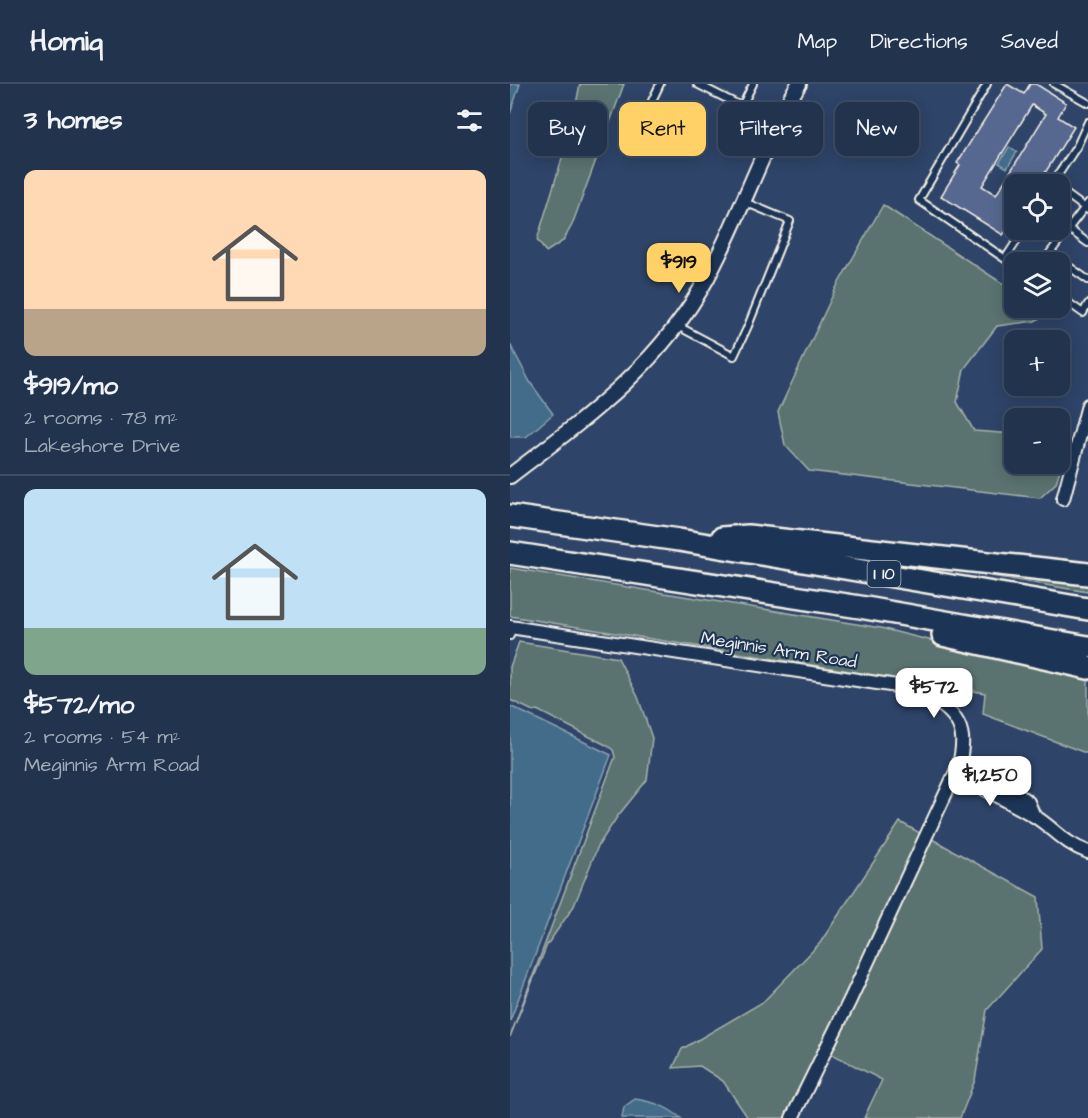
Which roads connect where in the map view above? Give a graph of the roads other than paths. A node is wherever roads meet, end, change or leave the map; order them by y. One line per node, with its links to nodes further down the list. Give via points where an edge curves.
1 (660, 84): 7 (lane)
2 (697, 84): 8 (lane)
3 (753, 84): 9 (lane)
4 (799, 84): 14 (street)
5 (987, 84): 21 (lane, via 919,200)
6 (1054, 84): 10 (lane)
7 (651, 102)
8 (733, 102)
9 (743, 102)
10 (1088, 104)
11 (1088, 122): 12 (lane)
12 (1059, 174)
13 (1070, 196): 15 (lane)
14 (742, 201): 26 (street, via 706,280); 26 (lane, via 790,221 734,356)
15 (1087, 207): 16 (lane)
16 (1070, 228)
17 (1070, 230): 19 (lane)
18 (1061, 240): 20 (lane)
19 (1088, 243)
20 (1052, 252)
21 (1004, 258)
22 (1070, 268): 23 (lane)
23 (1088, 280)
24 (1070, 304): 25 (lane, via 1083,313)
25 (1088, 304)
26 (676, 325): 28 (street, via 627,383)
27 (1088, 405): 29 (street)
28 (510, 476)
29 (1063, 500)
30 (520, 517): 31 (highway, I 10)
31 (680, 540): 33 (highway, via 748,536); 35 (highway, I 10)
32 (510, 553): 34 (highway, I 10)
33 (1088, 574)
34 (860, 607): 37 (highway, I 10); 38 (highway, via 931,632)
35 (1088, 609)
36 (511, 630): 39 (street, Meginnis Arm Road, via 903,687 932,699 953,716 962,734)
37 (1088, 647)
38 (1088, 668)
39 (957, 770): 40 (street, via 1017,794 1028,802 1034,816 1058,836); 41 (street, Meginnis Arm Road)
40 (1088, 852)
41 (792, 1118)

